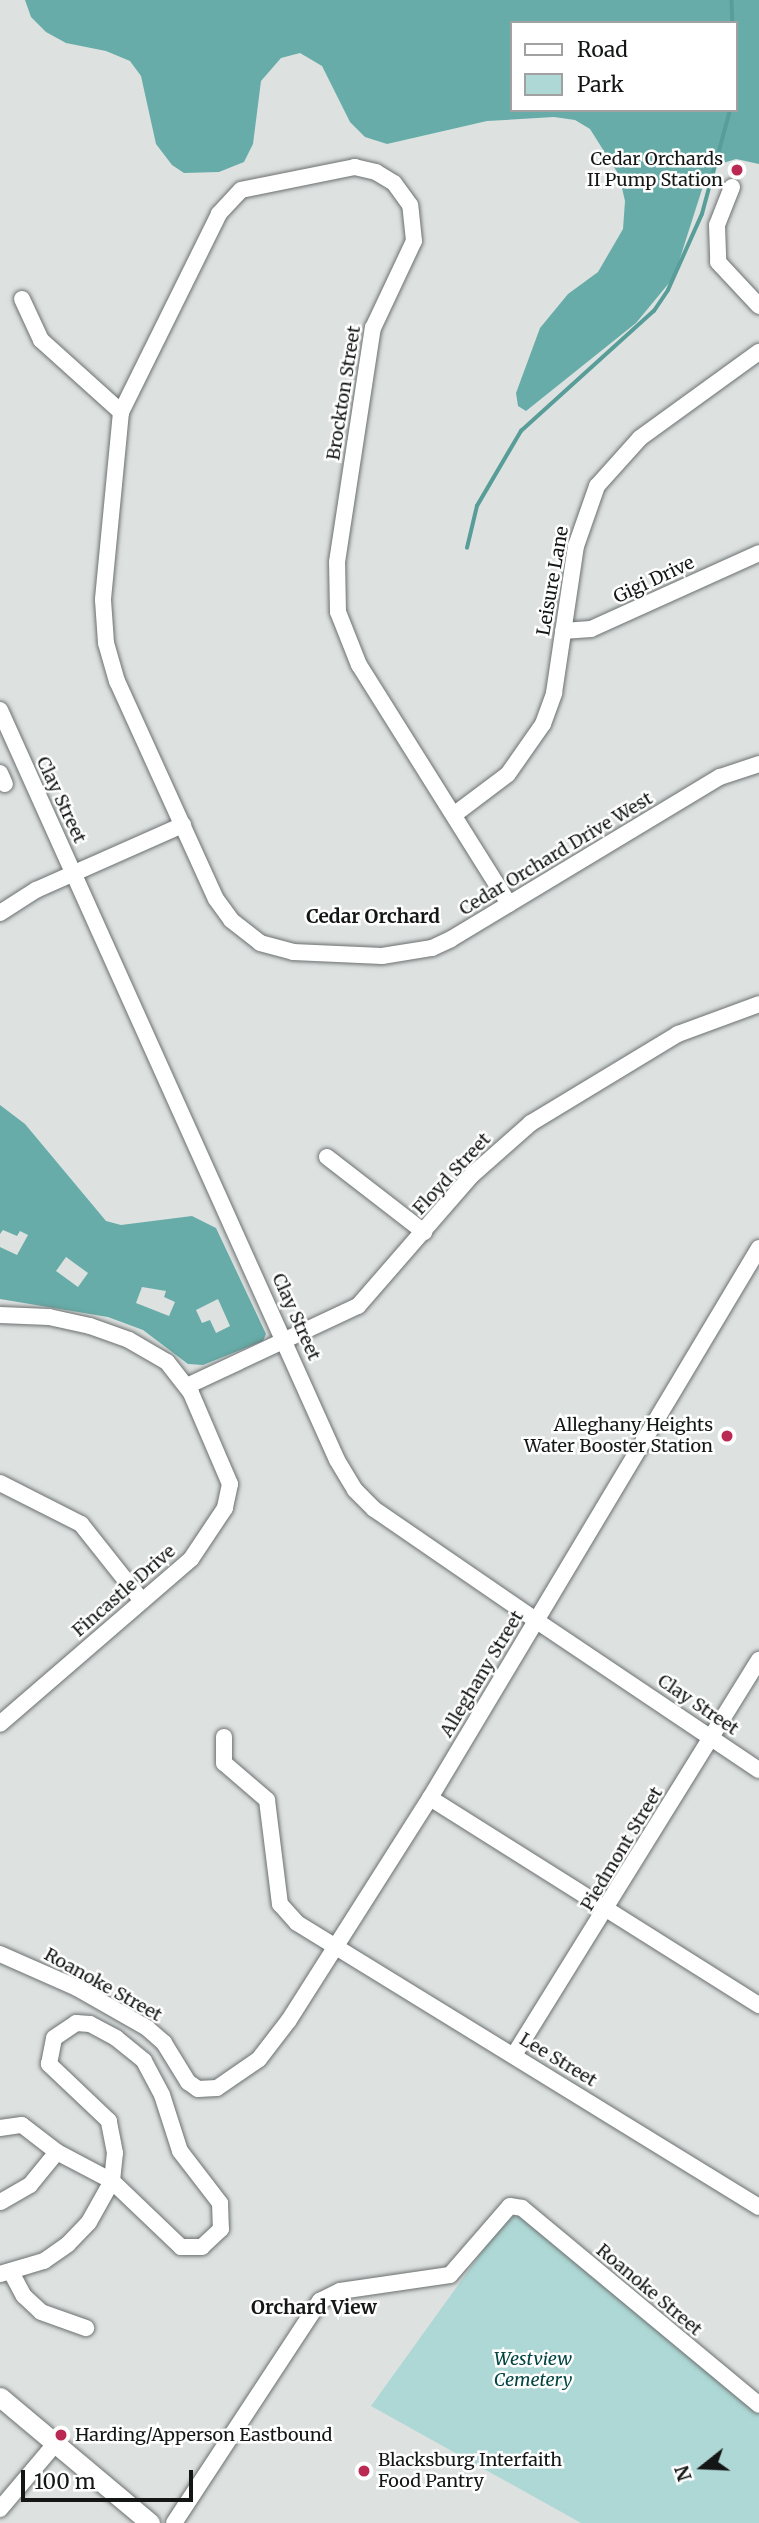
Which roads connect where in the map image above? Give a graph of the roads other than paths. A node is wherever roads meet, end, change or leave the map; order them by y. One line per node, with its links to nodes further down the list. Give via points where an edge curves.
1 (732, 187): 3 (street, via 717,225 718,262)
2 (22, 299): 5 (street, via 41,341)
3 (759, 306)
4 (759, 352): 7 (street, Leisure Lane, via 639,438 597,486 576,546)
5 (121, 412): 10 (street, Brockton Street, via 219,214 233,196 262,183 355,167 376,172 402,193 414,218 414,241 373,328 335,586 338,612 359,665); 11 (street, Cedar Orchard Drive West, via 103,624 117,681)
6 (759, 553): 7 (street, Gigi Drive, via 591,629)
7 (563, 631): 10 (street, Leisure Lane, via 554,693 543,724 508,774)
8 (0, 710): 12 (street, Clay Street)
9 (759, 764): 13 (street, Cedar Orchard Drive West, via 720,777)
10 (455, 814): 13 (street, Brockton Street)
11 (183, 825): 12 (street); 13 (street, Cedar Orchard Drive West, via 216,899 231,920 244,933 275,948 382,957 409,954 451,939)
12 (74, 873): 14 (street); 20 (street, Clay Street)
13 (509, 904)
14 (0, 913)
15 (759, 1004): 17 (street, Floyd Street, via 678,1034 531,1123 471,1176)
16 (327, 1157): 17 (street)
17 (424, 1231): 20 (street, Floyd Street, via 358,1306)
18 (759, 1248): 24 (street, Alleghany Street)
19 (0, 1315): 21 (street, Fincastle Drive, via 49,1317 112,1334 159,1356)
20 (286, 1341): 21 (street, Floyd Street); 24 (street, Clay Street, via 350,1483 374,1509)
21 (187, 1386): 23 (street, Fincastle Drive, via 226,1471 229,1497 215,1527 191,1559)
22 (0, 1483): 23 (street, via 81,1524)
23 (142, 1601): 26 (street, Fincastle Drive)
24 (537, 1621): 28 (street, Clay Street); 30 (street, Alleghany Street)
25 (759, 1660): 28 (street, Piedmont Street)
26 (0, 1724)
27 (224, 1737): 32 (street, Lee Street, via 223,1763 267,1800 280,1904 311,1935)
28 (712, 1737): 29 (street, Clay Street); 31 (street, Piedmont Street)
29 (759, 1770)
30 (429, 1798): 31 (street); 32 (street, Alleghany Street)
31 (607, 1909): 34 (street); 35 (street, Piedmont Street)
32 (335, 1948): 35 (street, Lee Street); 36 (street, Alleghany Street, via 267,2050 232,2080)
33 (0, 1954): 36 (street, Roanoke Street, via 77,1988 147,2028 173,2052 188,2082)
34 (759, 2005)
35 (514, 2055): 41 (street, Lee Street)
36 (205, 2090)
37 (0, 2128): 38 (street, via 22,2125)
38 (57, 2152): 39 (street); 40 (street, via 30,2185)
39 (112, 2181): 39 (street, via 181,2247 202,2247 222,2225 220,2203 180,2151 162,2095 144,2061 109,2034 76,2023 54,2038 49,2064 109,2121 115,2152); 42 (street, via 89,2222 68,2244 44,2261)
40 (0, 2202)
41 (759, 2207)
42 (6, 2273): 43 (street, via 41,2312)
43 (86, 2328)
44 (0, 2397): 46 (main road)
45 (759, 2405): 49 (street, Roanoke Street, via 514,2206 502,2212 466,2262 450,2274 340,2291 320,2301)
46 (55, 2444): 47 (street); 48 (main road)
47 (0, 2509)
48 (150, 2523)
49 (174, 2523)

